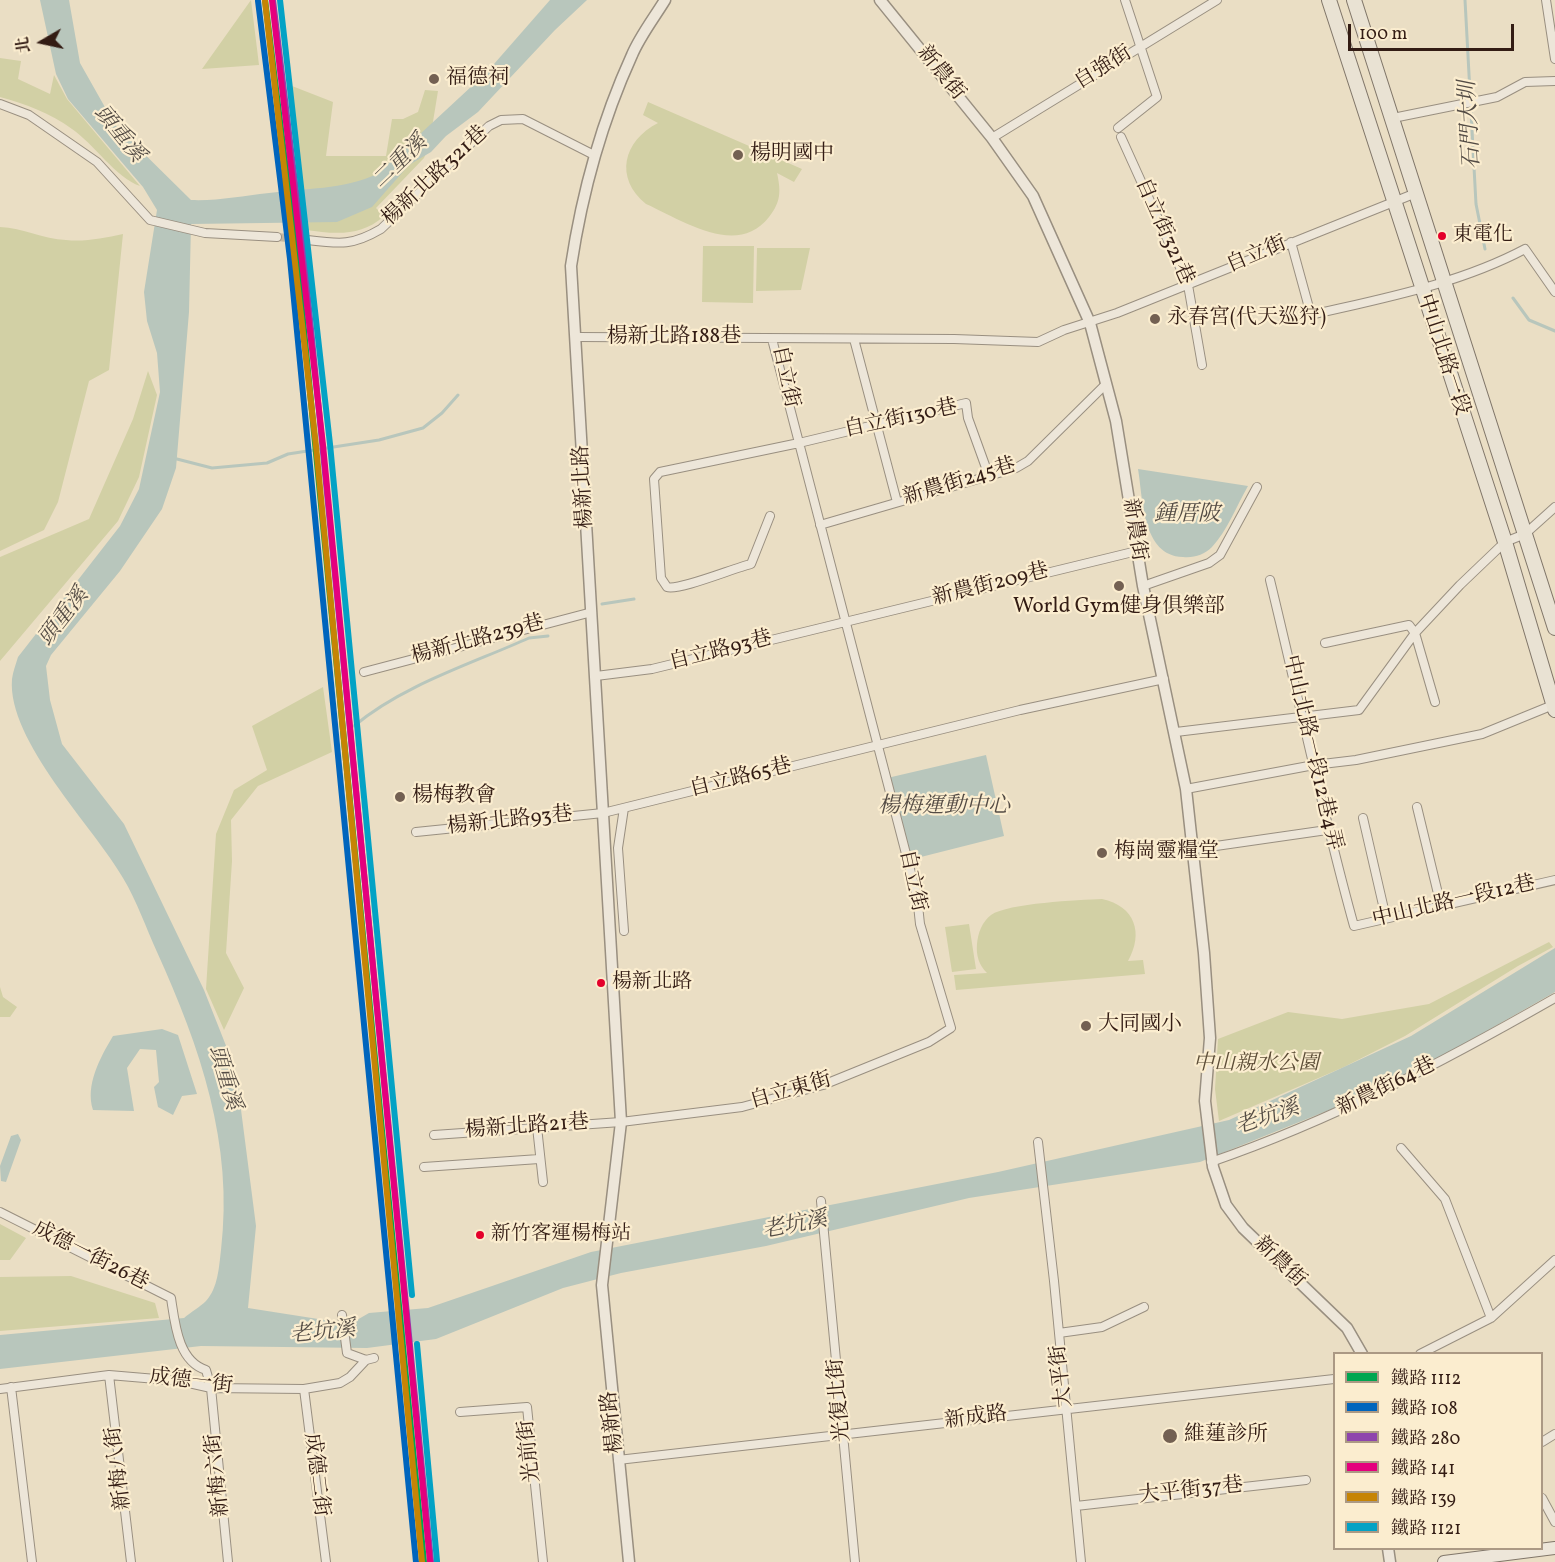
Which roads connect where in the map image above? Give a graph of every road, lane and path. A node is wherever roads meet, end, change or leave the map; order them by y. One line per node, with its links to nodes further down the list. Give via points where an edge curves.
1 (665, 0): 14 (street, 楊新北路, via 632,54)
2 (880, 0): 13 (street, 新農街)
3 (1125, 0): 8 (street)
4 (1217, 0): 8 (street, 自強街)
5 (1329, 0): 16 (main road, 中山北路一段)
6 (1354, 0): 12 (main road, 中山北路一段)
7 (1546, 0): 9 (street)
8 (1141, 46): 13 (street, 自強街); 21 (street, 自立街321巷, via 1157,97 1120,133)
9 (1555, 59)
10 (1555, 81): 12 (street, via 1525,82 1497,97)
11 (0, 104): 17 (street, via 29,115 97,162 150,220 205,233)
12 (1393, 118): 15 (main road, 中山北路一段)
13 (992, 138): 24 (street, 新農街, via 1042,213)
14 (594, 155): 18 (street, 楊新北路321巷, via 523,119 501,120 489,126 381,229 360,241); 25 (street, 楊新北路, via 579,211 572,266)
15 (1416, 193): 16 (street, 自立街); 20 (main road, 中山北路一段)
16 (1392, 202): 19 (street, 自立街); 22 (main road, 中山北路一段)
17 (277, 237)
18 (308, 240)
19 (1291, 242): 21 (street, 自立街); 22 (street, via 1311,315)
20 (1442, 282): 22 (street); 23 (street, via 1525,249); 38 (main road, 中山北路一段)
21 (1188, 285): 24 (street, 自立街); 28 (street, 自立街321巷)
22 (1421, 290): 39 (main road, 中山北路一段)
23 (1555, 292)
24 (1090, 323): 27 (street, 自立街, via 1038,342); 29 (street, 新農街)
25 (577, 337): 26 (street, 楊新北路188巷); 43 (street, 楊新北路)
26 (772, 339): 27 (street, 自立街); 31 (street, 自立街)
27 (854, 339): 30 (street)
28 (1202, 365)
29 (1106, 384): 32 (street, 新農街245巷, via 1028,461); 40 (street, 新農街, via 1116,421)
30 (875, 424): 31 (street, 自立街130巷); 32 (street, 自立街130巷, via 966,403); 34 (street)
31 (799, 443): 36 (street, 自立街130巷, via 660,472 654,479 661,578 667,586 681,588 751,564); 37 (street, 自立街)
32 (989, 476): 34 (street, 新農街245巷)
33 (1257, 487): 42 (street, via 1220,555 1209,563)
34 (897, 502): 37 (street, 新農街245巷)
35 (1555, 507): 38 (street)
36 (770, 516)
37 (820, 525): 44 (street, 自立街)
38 (1525, 534): 39 (street); 45 (main road, 中山北路一段)
39 (1505, 542): 46 (street); 52 (main road, 中山北路一段)
40 (1137, 551): 42 (street, 新農街); 44 (street, 新農街209巷)
41 (1270, 580): 53 (street, 中山北路一段12巷4弄)
42 (1143, 586): 50 (street, 新農街)
43 (592, 612): 48 (street, 楊新北路239巷); 49 (street, 楊新北路)
44 (845, 622): 49 (street, 自立路93巷, via 652,669); 55 (street, 自立街)
45 (1555, 628)
46 (1415, 633): 47 (street, via 1409,625); 51 (street); 53 (street, via 1359,710)
47 (1325, 643)
48 (364, 672)
49 (596, 676): 60 (street, 楊新北路)
50 (1164, 679): 54 (street, 新農街); 55 (street, 自立路65巷)
51 (1435, 702)
52 (1554, 707): 56 (street, via 1482,734)
53 (1304, 718): 54 (street); 56 (street, 中山北路一段12巷4弄)
54 (1176, 732): 57 (street, 新農街)
55 (878, 746): 59 (street, 自立路65巷); 71 (street, 自立街, via 917,896 920,924)
56 (1314, 765): 57 (street); 62 (street, 中山北路一段12巷4弄)
57 (1186, 789): 64 (street, 新農街)
58 (1417, 807): 66 (street)
59 (624, 808): 60 (street, 自立路65巷); 69 (street, via 618,848)
60 (603, 813): 63 (street, 楊新北路93巷); 72 (street, 楊新北路)
61 (1363, 818): 67 (street)
62 (1328, 830): 64 (street); 68 (street, 中山北路一段12巷4弄)
63 (416, 832)
64 (1195, 849): 78 (street, 新農街, via 1210,1038 1205,1101)
65 (1555, 880): 66 (street, 中山北路一段12巷)
66 (1441, 906): 67 (street, 中山北路一段12巷)
67 (1386, 918): 68 (street, 中山北路一段12巷)
68 (1354, 926)
69 (624, 932)
70 (1555, 998): 78 (street, 新農街64巷, via 1378,1093 1284,1137)
71 (951, 1028): 72 (street, 自立東街, via 929,1042 823,1084 742,1107)
72 (621, 1122): 73 (street, 楊新北路21巷); 83 (street, 楊新北路)
73 (537, 1127): 74 (street, 楊新北路21巷); 77 (street)
74 (434, 1135)
75 (1038, 1142): 88 (street, 大平街)
76 (1401, 1148): 87 (street, via 1445,1199)
77 (539, 1159): 79 (street); 80 (street)
78 (1211, 1162): 89 (street, 新農街, via 1226,1206 1243,1228 1347,1328)
79 (424, 1167)
80 (543, 1182)
81 (821, 1204): 99 (street, 光復北街)
82 (0, 1212): 94 (street, 成德一街26巷, via 171,1298 184,1354 196,1367 206,1370)
83 (606, 1243): 100 (street, 楊新路, via 603,1282)
84 (1555, 1260): 87 (street)
85 (1144, 1307): 88 (street, via 1102,1327)
86 (342, 1315): 96 (street, 成德一街, via 347,1353 370,1359 340,1383)
87 (1491, 1318): 90 (street)
88 (1059, 1333): 97 (street, 大平街)
89 (1361, 1352)
90 (1422, 1352)
91 (109, 1374): 93 (street, 成德一街); 94 (street, 成德一街); 108 (street, 新梅八街)
92 (1333, 1378): 97 (street, 新成路)
93 (10, 1387): 95 (street, 成德一街); 107 (street)
94 (211, 1388): 96 (street, 成德一街); 109 (street, 新梅六街)
95 (0, 1389)
96 (304, 1389): 110 (street, 成德二街)
97 (1067, 1408): 99 (street, 新成路); 103 (street, 大平街)
98 (460, 1412): 111 (street, 光前街, via 526,1407)
99 (844, 1434): 100 (street, 新成路); 113 (street, 光復北街)
100 (618, 1460): 112 (street, 楊新路)
101 (1306, 1480): 103 (street, 大平街37巷)
102 (1543, 1500): 104 (street)
103 (1076, 1506): 114 (street, 大平街)
104 (1555, 1522)
105 (1533, 1550): 106 (main road)
106 (1466, 1556): 115 (main road)
107 (32, 1562)
108 (131, 1562)
109 (228, 1562)
110 (326, 1562)
111 (543, 1562)
112 (629, 1562)
113 (855, 1562)
114 (1081, 1562)
115 (1444, 1562)

